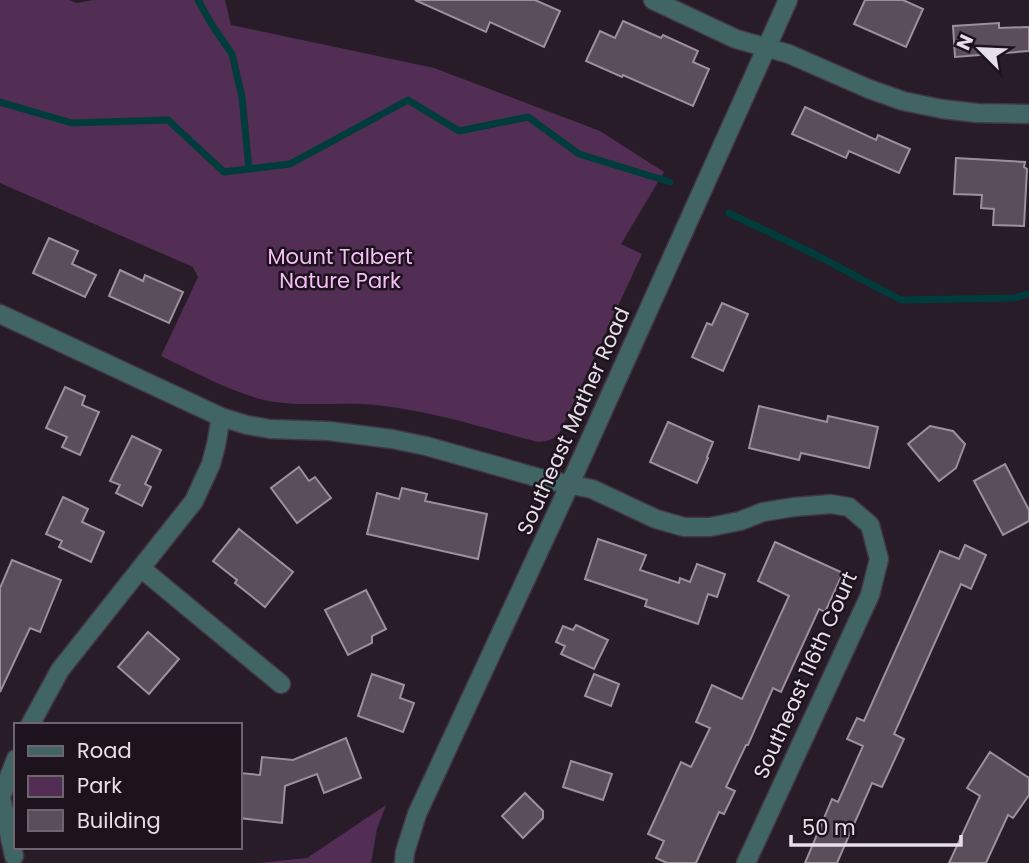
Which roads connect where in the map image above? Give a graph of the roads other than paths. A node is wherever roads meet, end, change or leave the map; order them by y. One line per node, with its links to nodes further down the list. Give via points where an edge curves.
1 (653, 0): 3 (street, via 736,39)
2 (788, 0): 3 (street, Southeast Mather Road)
3 (766, 47): 4 (street, via 903,101 977,113); 7 (street, Southeast Mather Road)
4 (1029, 114)
5 (0, 314): 6 (street, Southeast 116th Court)
6 (221, 417): 7 (street, Southeast 116th Court, via 270,429 392,439); 8 (street, via 211,464 194,501)
7 (570, 484): 13 (street, Southeast Mather Road, via 417,814); 14 (street, Southeast 116th Court, via 684,527 710,527 763,512 831,504 849,507 870,525 879,559 870,595)
8 (142, 569): 9 (street); 10 (street, via 60,670)
9 (281, 684)
10 (31, 723)
11 (14, 764): 12 (street, via 1,797)
12 (14, 856)
13 (404, 863)
14 (746, 863)

